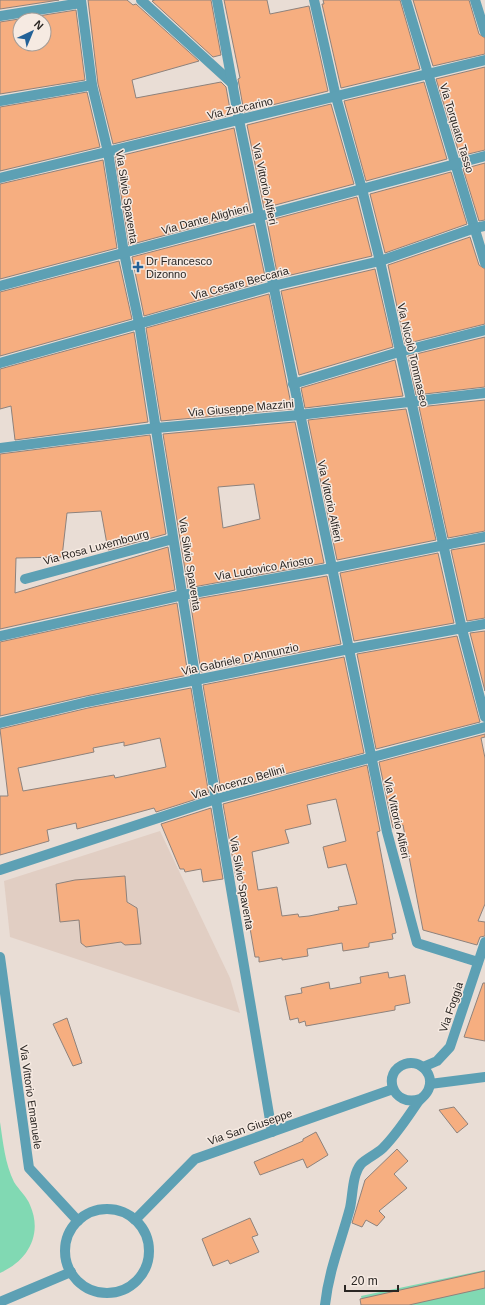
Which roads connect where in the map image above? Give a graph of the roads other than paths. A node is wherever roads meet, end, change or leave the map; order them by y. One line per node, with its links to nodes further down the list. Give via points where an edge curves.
1 (141, 0): 11 (street)
2 (217, 0): 11 (street, Via Vittorio Alfieri)
3 (314, 0): 13 (street, Via Nicolò Tommaseo)
4 (406, 0): 10 (street, Via Torquato Tasso)
5 (475, 0): 8 (street)
6 (81, 2): 7 (street); 12 (street, Via Silvio Spaventa)
7 (0, 16)
8 (485, 32)
9 (485, 60): 10 (street, Via Zuccarino)
10 (428, 73): 13 (street, Via Zuccarino); 18 (street, Via Torquato Tasso)
11 (233, 84): 15 (street, Via Vittorio Alfieri)
12 (92, 85): 14 (street); 16 (street, Via Silvio Spaventa)
13 (336, 97): 15 (street, Via Zuccarino); 20 (street, Via Nicolò Tommaseo)
14 (0, 101)
15 (239, 120): 16 (street, Via Zuccarino); 21 (street, Via Vittorio Alfieri)
16 (108, 152): 19 (street, Via Zuccarino); 23 (street, Via Silvio Spaventa)
17 (485, 156): 18 (street, Via Dante Alighieri)
18 (456, 164): 20 (street, Via Dante Alighieri); 22 (street, Via Torquato Tasso)
19 (0, 178)
20 (362, 189): 21 (street, Via Dante Alighieri); 24 (street, Via Nicolò Tommaseo)
21 (260, 216): 23 (street, Via Dante Alighieri); 27 (street, Via Vittorio Alfieri)
22 (480, 227): 24 (street, Via Cesare Beccaria); 25 (street, Via Torquato Tasso)
23 (124, 253): 26 (street, Via Dante Alighieri); 28 (street, Via Silvio Spaventa)
24 (380, 261): 27 (street, Via Cesare Beccaria); 30 (street, Via Nicolò Tommaseo)
25 (485, 263)
26 (0, 286)
27 (273, 286): 28 (street, Via Cesare Beccaria); 32 (street, Via Vittorio Alfieri)
28 (139, 323): 31 (street, Via Cesare Beccaria); 36 (street, Via Silvio Spaventa)
29 (485, 330): 30 (street)
30 (399, 352): 32 (street); 34 (street, Via Nicolò Tommaseo)
31 (0, 363)
32 (294, 384): 35 (street, Via Vittorio Alfieri)
33 (485, 393): 34 (street, Via Giuseppe Mazzini)
34 (411, 402): 35 (street, Via Giuseppe Mazzini); 40 (street, Via Nicolò Tommaseo)
35 (299, 415): 36 (street, Via Giuseppe Mazzini); 41 (street, Via Vittorio Alfieri)
36 (156, 428): 37 (street, Via Giuseppe Mazzini); 39 (street, Via Silvio Spaventa)
37 (0, 448)
38 (485, 537): 40 (street, Via Ludovico Ariosto)
39 (173, 539): 42 (street, Via Rosa Luxembourg); 43 (street, Via Silvio Spaventa)
40 (444, 545): 41 (street, Via Ludovico Ariosto); 45 (street, Via Nicolò Tommaseo)
41 (332, 568): 43 (street, Via Ludovico Ariosto); 47 (street, Via Vittorio Alfieri)
42 (25, 579)
43 (183, 595): 46 (street, Via Ludovico Ariosto); 48 (street, Via Silvio Spaventa)
44 (485, 624): 45 (street, Via Gabriele D'Annunzio)
45 (462, 629): 47 (street, Via Gabriele D'Annunzio); 49 (street, Via Nicolò Tommaseo)
46 (0, 636)
47 (349, 649): 48 (street, Via Gabriele D'Annunzio); 52 (street, Via Vittorio Alfieri)
48 (196, 681): 50 (street, Via Gabriele D'Annunzio, via 87,702); 53 (street, Via Silvio Spaventa)
49 (485, 717)
50 (0, 723)
51 (485, 727): 52 (street, Via Vincenzo Bellini)
52 (371, 756): 53 (street, Via Vincenzo Bellini); 57 (street, Via Vittorio Alfieri, via 387,832 417,943)
53 (216, 799): 54 (street, Via Vincenzo Bellini); 63 (street, Via Silvio Spaventa)
54 (0, 870)
55 (485, 942): 57 (street, Via Foggia)
56 (0, 957): 65 (street, Via Vittorio Emanuele, via 29,1168)
57 (478, 962): 58 (street, Via Foggia, via 450,1046 437,1062)
58 (423, 1067): 60 (street, via 430,1077); 61 (street, via 412,1063 400,1066 393,1076)
59 (485, 1077): 60 (street)
60 (430, 1084): 62 (street, via 426,1095)
61 (393, 1089): 62 (street, via 401,1099); 63 (street, Via San Giuseppe)
62 (420, 1099): 68 (street, via 397,1133 361,1165 328,1279)
63 (272, 1132): 64 (street, Via San Giuseppe, via 195,1159)
64 (135, 1220): 65 (street, via 124,1213 100,1210); 66 (street, via 144,1231 148,1259 143,1273 134,1284 121,1291 93,1291 80,1283)
65 (78, 1221): 66 (street, via 70,1232 66,1245 66,1259)
66 (71, 1272): 67 (street)
67 (0, 1302)
68 (325, 1305)

